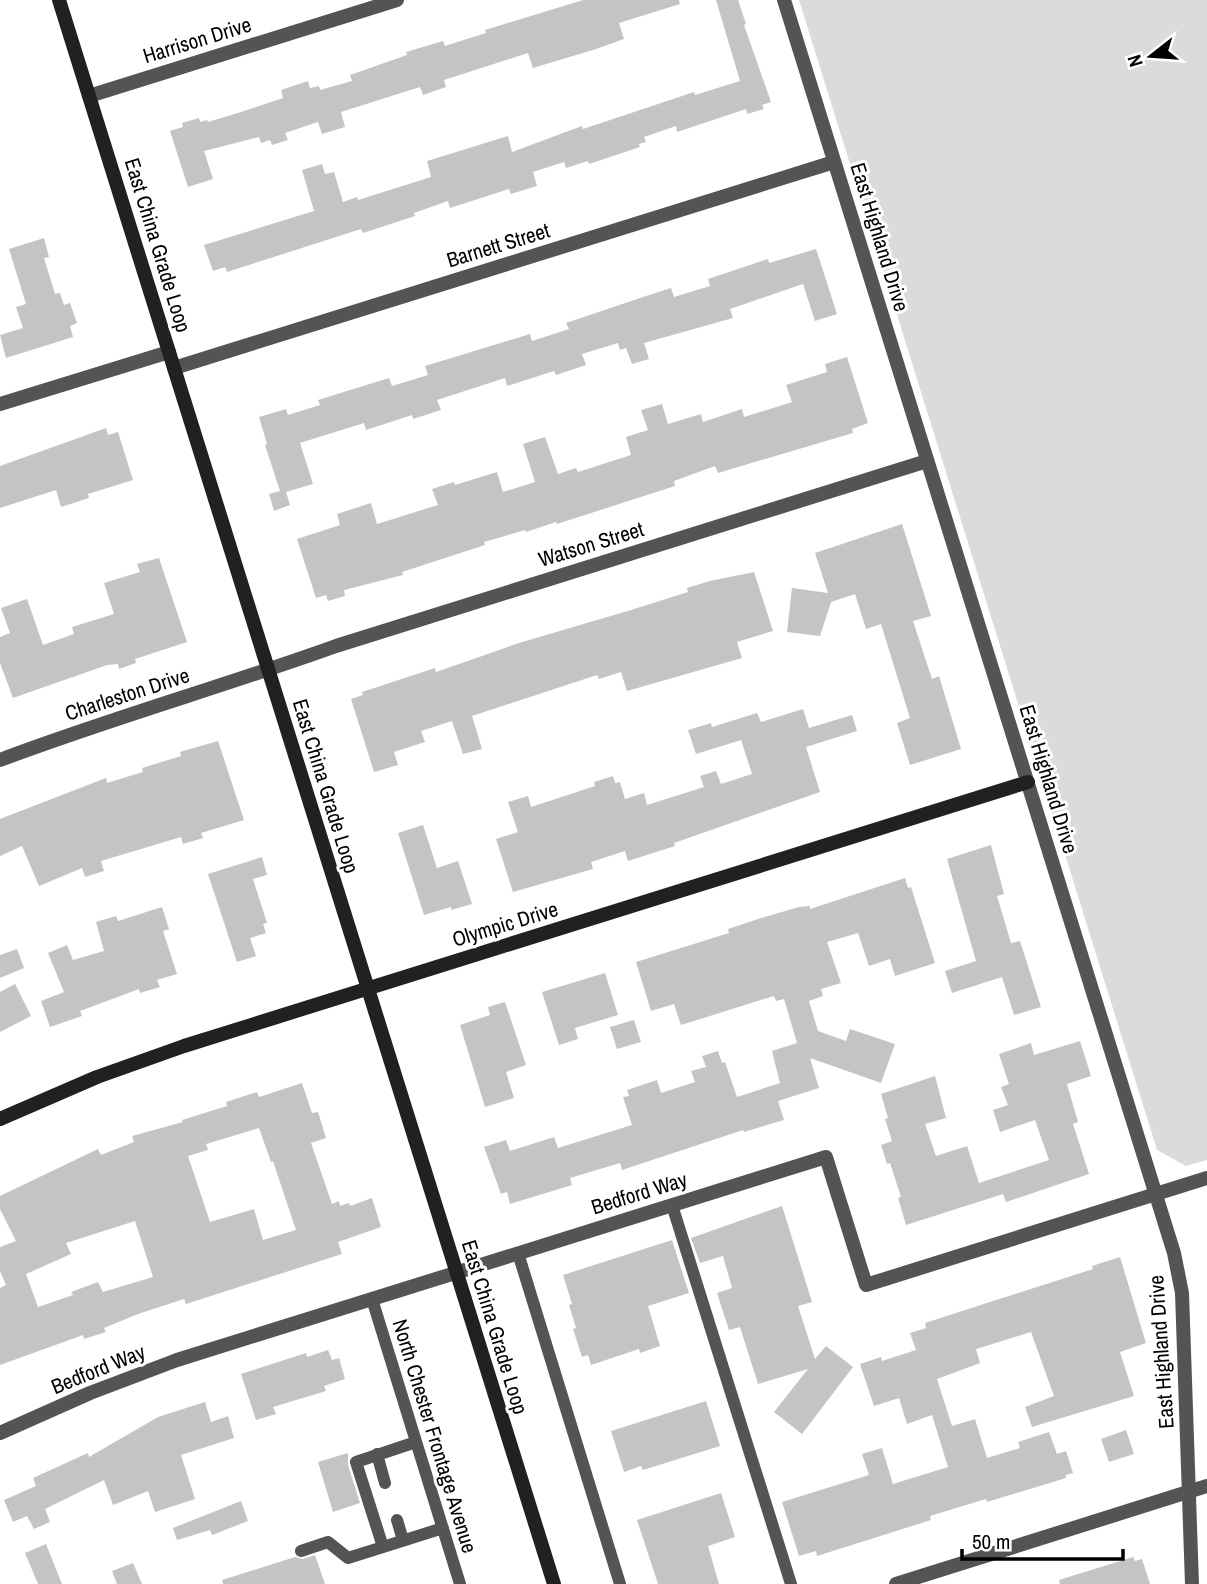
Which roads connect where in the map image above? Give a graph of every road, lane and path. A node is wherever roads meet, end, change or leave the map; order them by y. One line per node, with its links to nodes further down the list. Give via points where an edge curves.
1 (59, 0): 4 (main road, East China Grade Loop)
2 (397, 0): 4 (street, Harrison Drive)
3 (784, 0): 5 (street, East Highland Drive)
4 (89, 96): 6 (main road, East China Grade Loop)
5 (834, 162): 7 (street, Barnett Street); 9 (street, East Highland Drive)
6 (169, 352): 7 (main road, East China Grade Loop); 8 (street)
7 (174, 368): 10 (main road, East China Grade Loop)
8 (0, 404)
9 (928, 461): 10 (street, Watson Street); 12 (street, East Highland Drive)
10 (269, 671): 11 (street, Charleston Drive); 13 (main road, East China Grade Loop)
11 (0, 760)
12 (1028, 782): 13 (main road, Olympic Drive); 16 (street, East Highland Drive)
13 (368, 988): 14 (main road, Olympic Drive, via 172,1050); 19 (main road, East China Grade Loop)
14 (0, 1119)
15 (1207, 1178): 16 (street, Bedford Way)
16 (1156, 1194): 17 (street, Bedford Way, via 866,1285 826,1157); 26 (street, East Highland Drive, via 1181,1293)
17 (672, 1205): 18 (street, Bedford Way); 35 (lane)
18 (518, 1253): 19 (street, Bedford Way); 34 (lane)
19 (456, 1272): 20 (street, Bedford Way); 33 (main road, East China Grade Loop)
20 (372, 1298): 21 (street, Bedford Way, via 177,1360); 22 (lane, North Chester Frontage Avenue)
21 (0, 1433)
22 (416, 1441): 23 (lane); 28 (lane, North Chester Frontage Avenue)
23 (377, 1454): 24 (lane); 30 (lane, via 356,1462)
24 (386, 1483)
25 (1207, 1486): 26 (street)
26 (1189, 1492): 36 (street); 37 (street, East Highland Drive)
27 (397, 1520): 29 (lane)
28 (443, 1528): 29 (lane); 32 (lane, North Chester Frontage Avenue)
29 (404, 1541): 30 (lane)
30 (383, 1547): 31 (lane, via 348,1558 328,1542)
31 (300, 1550)
32 (460, 1584)
33 (554, 1584)
34 (620, 1584)
35 (791, 1584)
36 (896, 1584)
37 (1192, 1584)

